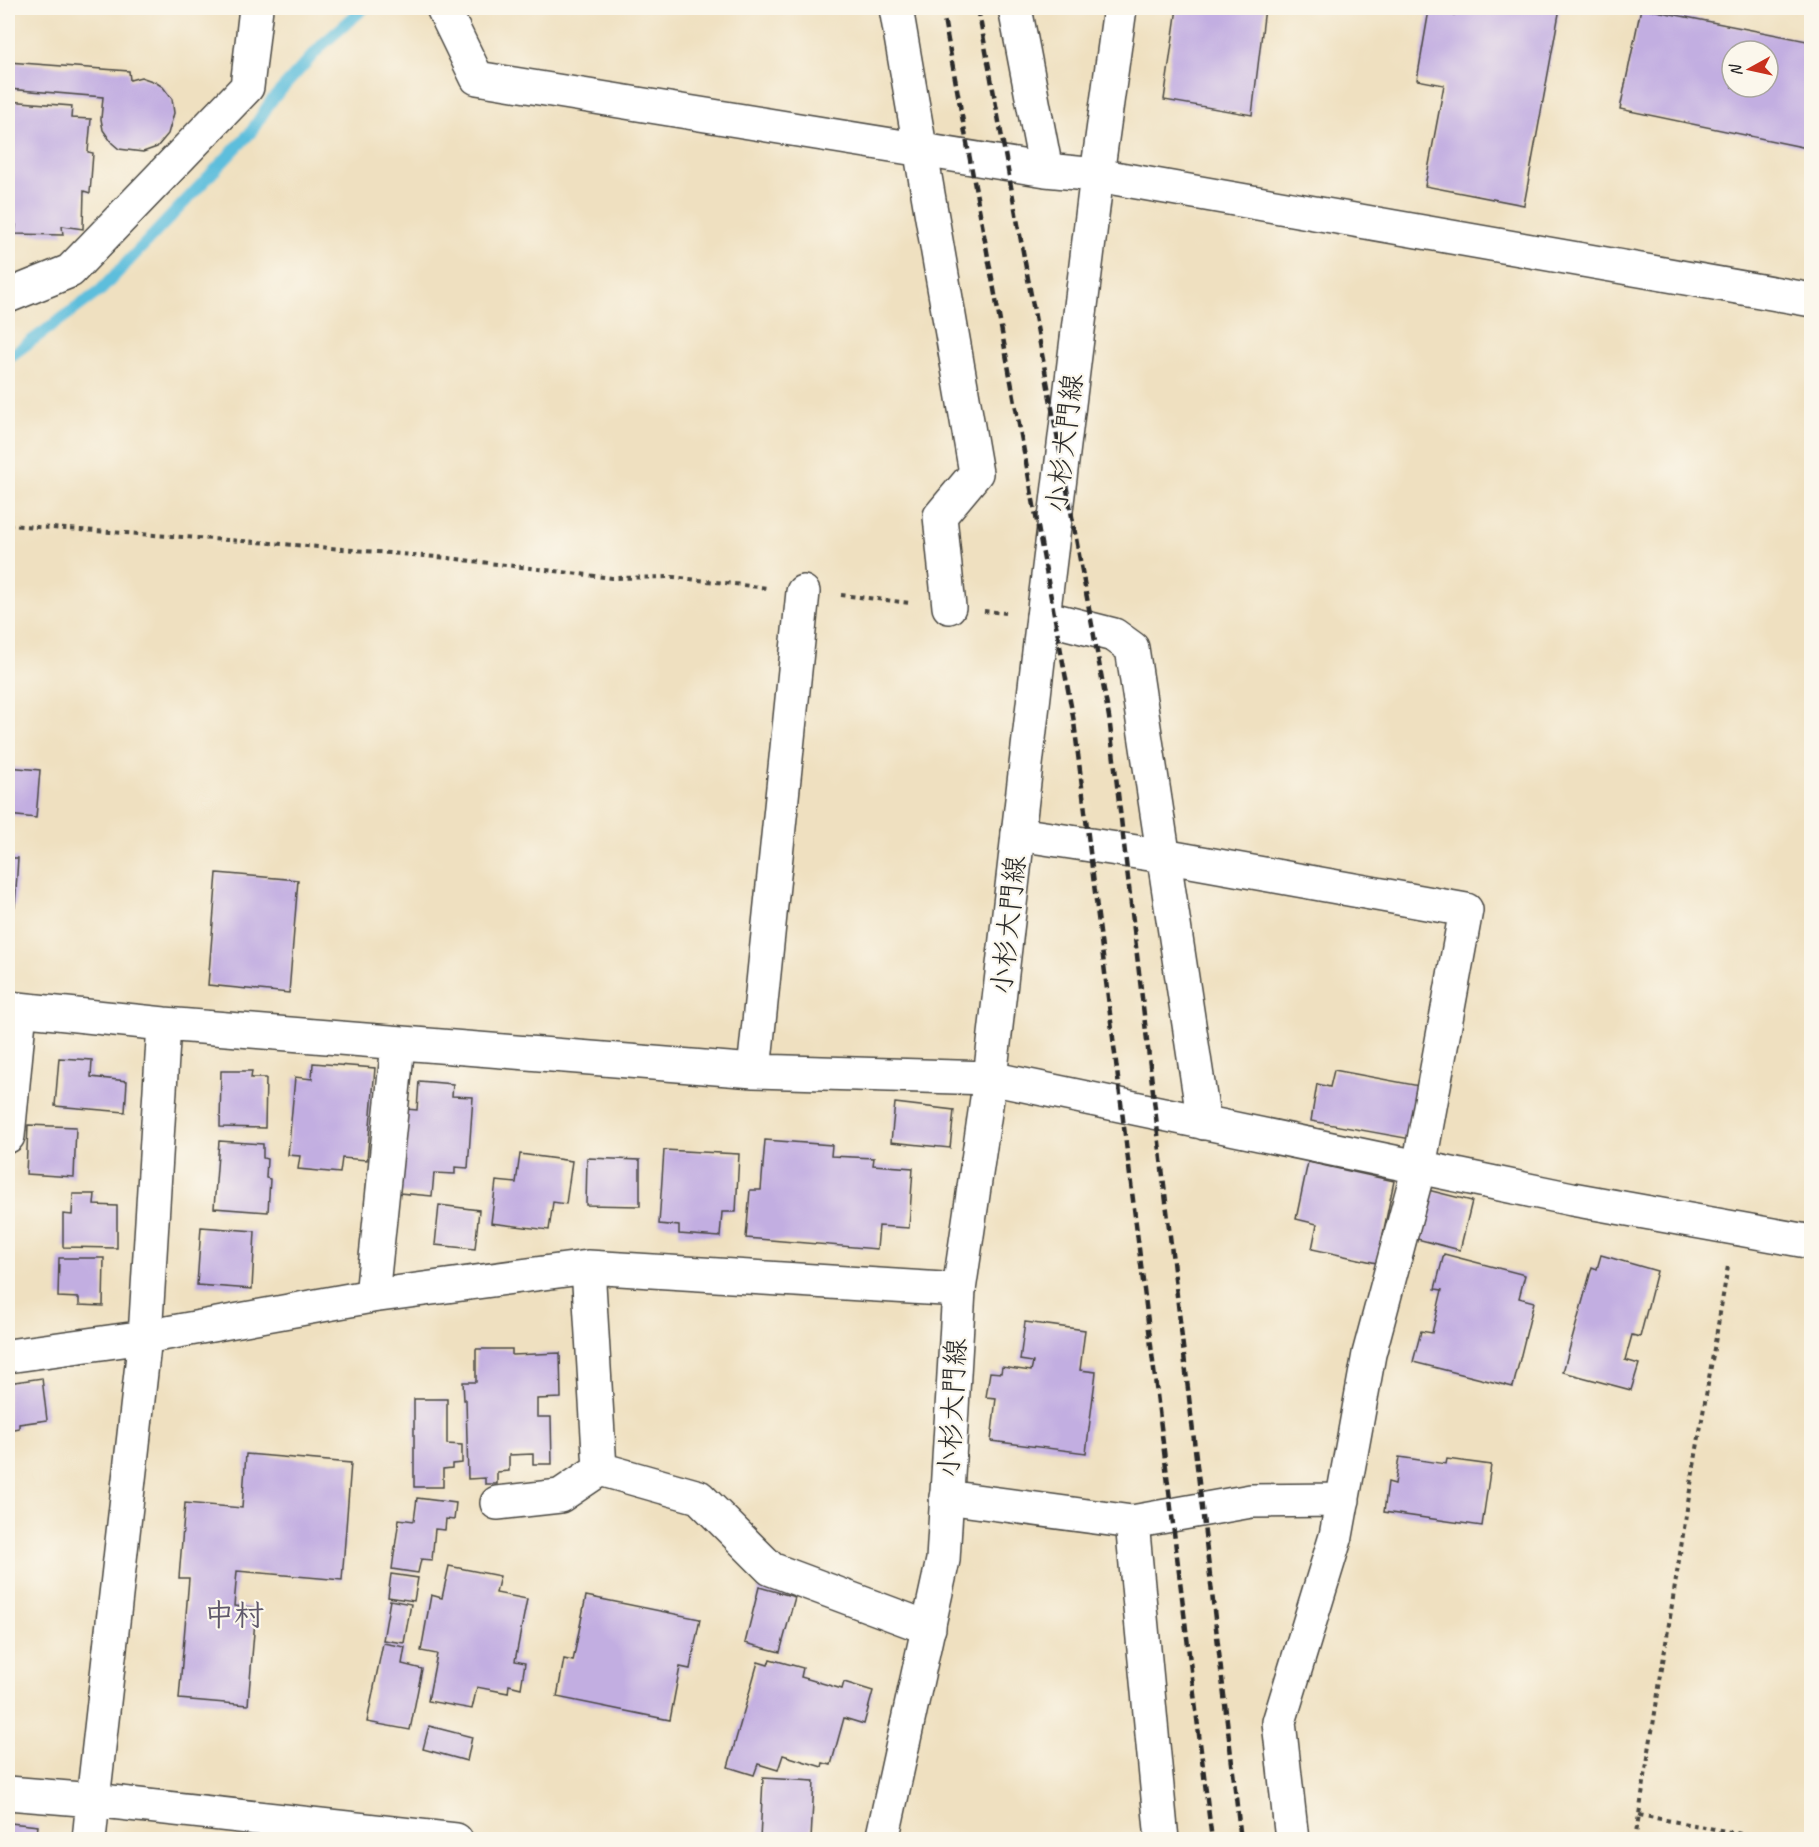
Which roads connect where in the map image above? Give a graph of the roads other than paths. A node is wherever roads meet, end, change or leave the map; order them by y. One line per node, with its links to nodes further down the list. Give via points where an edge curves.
1 (256, 8): 9 (street, via 247,87 70,271)
2 (443, 8): 6 (street, via 477,78)
3 (896, 8): 6 (street)
4 (1015, 8): 7 (street)
5 (1120, 8): 8 (street, 小杉大門線)
6 (920, 149): 7 (street); 12 (street, via 976,474 940,516)
7 (1046, 170): 8 (street)
8 (1097, 175): 10 (street); 13 (street, 小杉大門線)
9 (8, 296)
10 (1812, 300)
11 (803, 592): 19 (street)
12 (949, 607)
13 (1043, 617): 14 (street, 小杉大門線); 15 (street, via 1114,635 1132,648)
14 (1018, 834): 15 (street); 20 (street, 小杉大門線)
15 (1163, 855): 21 (street); 23 (street, via 1466,910)
16 (14, 1009): 17 (street); 22 (street)
17 (164, 1024): 18 (street); 28 (street)
18 (398, 1044): 19 (street); 27 (street)
19 (754, 1071): 20 (street)
20 (990, 1078): 21 (street); 26 (street, 小杉大門線)
21 (1204, 1122): 23 (street)
22 (8, 1136)
23 (1419, 1167): 24 (street); 32 (street, via 1369,1354)
24 (1812, 1242)
25 (588, 1267): 26 (street); 27 (street); 30 (street)
26 (959, 1290): 31 (street, 小杉大門線)
27 (372, 1296): 28 (street)
28 (145, 1337): 29 (street); 37 (street)
29 (8, 1356)
30 (600, 1469): 33 (street, via 560,1496); 35 (street, via 699,1497 771,1569)
31 (946, 1497): 34 (street); 35 (street, 小杉大門線, via 943,1560)
32 (1343, 1500): 34 (street, via 1251,1501); 42 (street, via 1336,1536 1278,1722)
33 (497, 1503)
34 (1132, 1522): 41 (street)
35 (928, 1628): 40 (street, 小杉大門線)
36 (8, 1793): 37 (street)
37 (93, 1800): 38 (street); 39 (street)
38 (89, 1839)
39 (456, 1839)
40 (882, 1839)
41 (1162, 1839)
42 (1292, 1839)

